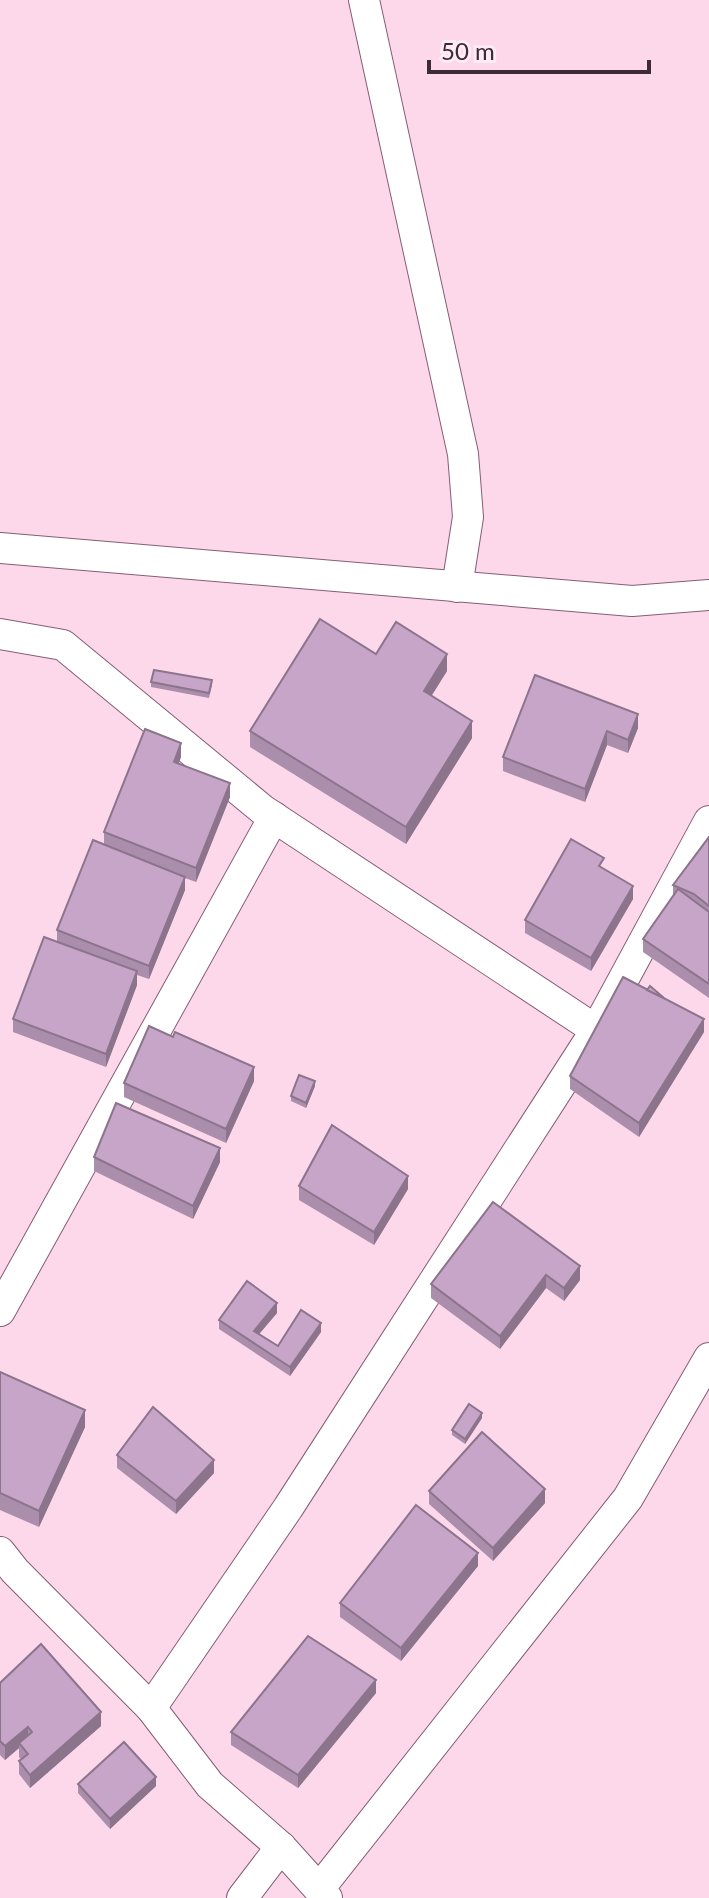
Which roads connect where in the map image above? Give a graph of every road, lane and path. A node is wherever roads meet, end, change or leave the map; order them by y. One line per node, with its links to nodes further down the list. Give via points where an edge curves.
1 (364, 0): 3 (street, via 463,454 468,517)
2 (0, 548): 3 (street)
3 (457, 587): 4 (street, via 632,601)
4 (709, 595)
5 (0, 634): 6 (street, via 63,645)
6 (274, 817): 8 (street); 9 (street)
7 (709, 821): 8 (street)
8 (596, 1030): 12 (street, via 288,1508)
9 (0, 1311)
10 (709, 1358): 14 (street, via 628,1498)
11 (0, 1552): 12 (street)
12 (151, 1708): 13 (street, via 210,1785)
13 (281, 1847): 14 (street); 15 (street)
14 (323, 1894)
15 (242, 1898)

